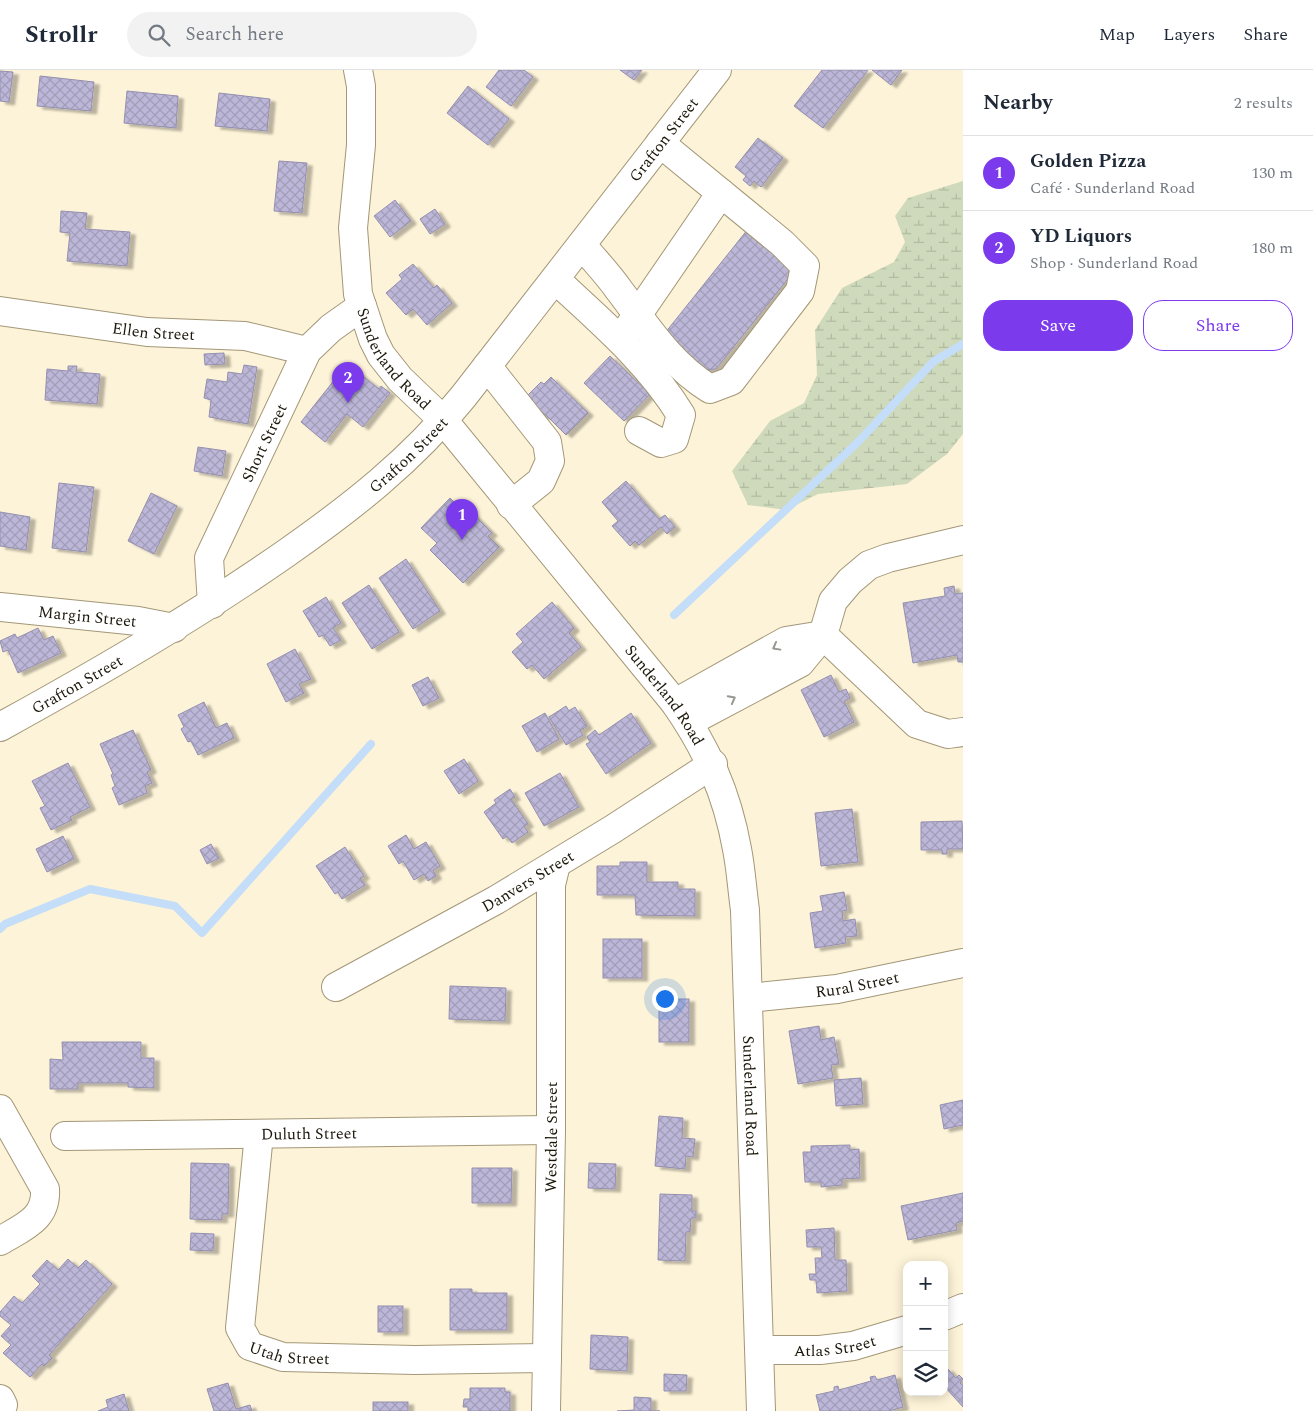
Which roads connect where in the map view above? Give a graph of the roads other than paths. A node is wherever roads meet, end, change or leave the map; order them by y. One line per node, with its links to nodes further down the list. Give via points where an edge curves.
1 (358, 70): 7 (main road, Sunderland Road, via 362,120 353,236 355,272)
2 (717, 70): 3 (main road, Grafton Street)
3 (660, 143): 4 (main road); 5 (main road, Grafton Street)
4 (721, 193): 9 (main road); 9 (main road, via 782,242 805,266 800,291 731,381 710,389 688,375 658,343)
5 (582, 245): 6 (main road, Grafton Street); 9 (main road)
6 (556, 279): 10 (main road); 12 (main road, Grafton Street)
7 (362, 306): 11 (main road, Short Street, via 331,328); 13 (main road, Sunderland Road, via 381,355 400,379)
8 (0, 310): 11 (main road, Ellen Street, via 147,332 245,336)
9 (638, 315): 10 (main road)
10 (619, 340): 14 (main road, via 666,390 681,415 674,439 661,443)
11 (307, 351): 17 (main road, Short Street, via 209,558)
12 (487, 366): 13 (main road, Grafton Street); 15 (main road, via 547,442 550,461 542,481)
13 (444, 420): 15 (main road, Sunderland Road); 17 (main road, Grafton Street, via 396,469 352,506)
14 (639, 431)
15 (511, 505): 21 (main road, Sunderland Road)
16 (963, 540): 20 (main road, via 868,565 833,601)
17 (212, 604): 19 (main road, Grafton Street)
18 (0, 607): 19 (main road, Margin Street, via 138,621)
19 (174, 628): 22 (main road, Grafton Street)
20 (823, 635): 21 (main road, via 786,641); 23 (main road, via 917,724 948,734)
21 (682, 712): 24 (main road, Sunderland Road)
22 (0, 727)
23 (963, 732)
24 (712, 764): 25 (main road, Danvers Street); 28 (main road, Sunderland Road, via 737,849 745,910)
25 (556, 864): 27 (main road, Danvers Street, via 453,925); 30 (main road, Westdale Street, via 551,885)
26 (963, 963): 28 (main road, Rural Street, via 837,989)
27 (336, 987)
28 (749, 998): 37 (main road, Sunderland Road)
29 (0, 1109): 33 (main road, via 45,1188 46,1201 39,1216)
30 (551, 1130): 31 (main road, Duluth Street); 38 (main road, Westdale Street)
31 (259, 1134): 32 (main road, Duluth Street); 38 (main road, Utah Street, via 240,1328 250,1346 283,1358)
32 (66, 1136)
33 (0, 1241)
34 (963, 1308): 35 (main road)
35 (948, 1314)
36 (903, 1331): 37 (main road, Atlas Street, via 853,1346)
37 (760, 1350): 40 (main road, Sunderland Road)
38 (546, 1358): 39 (main road, Westdale Street)
39 (546, 1411)
40 (761, 1411)

